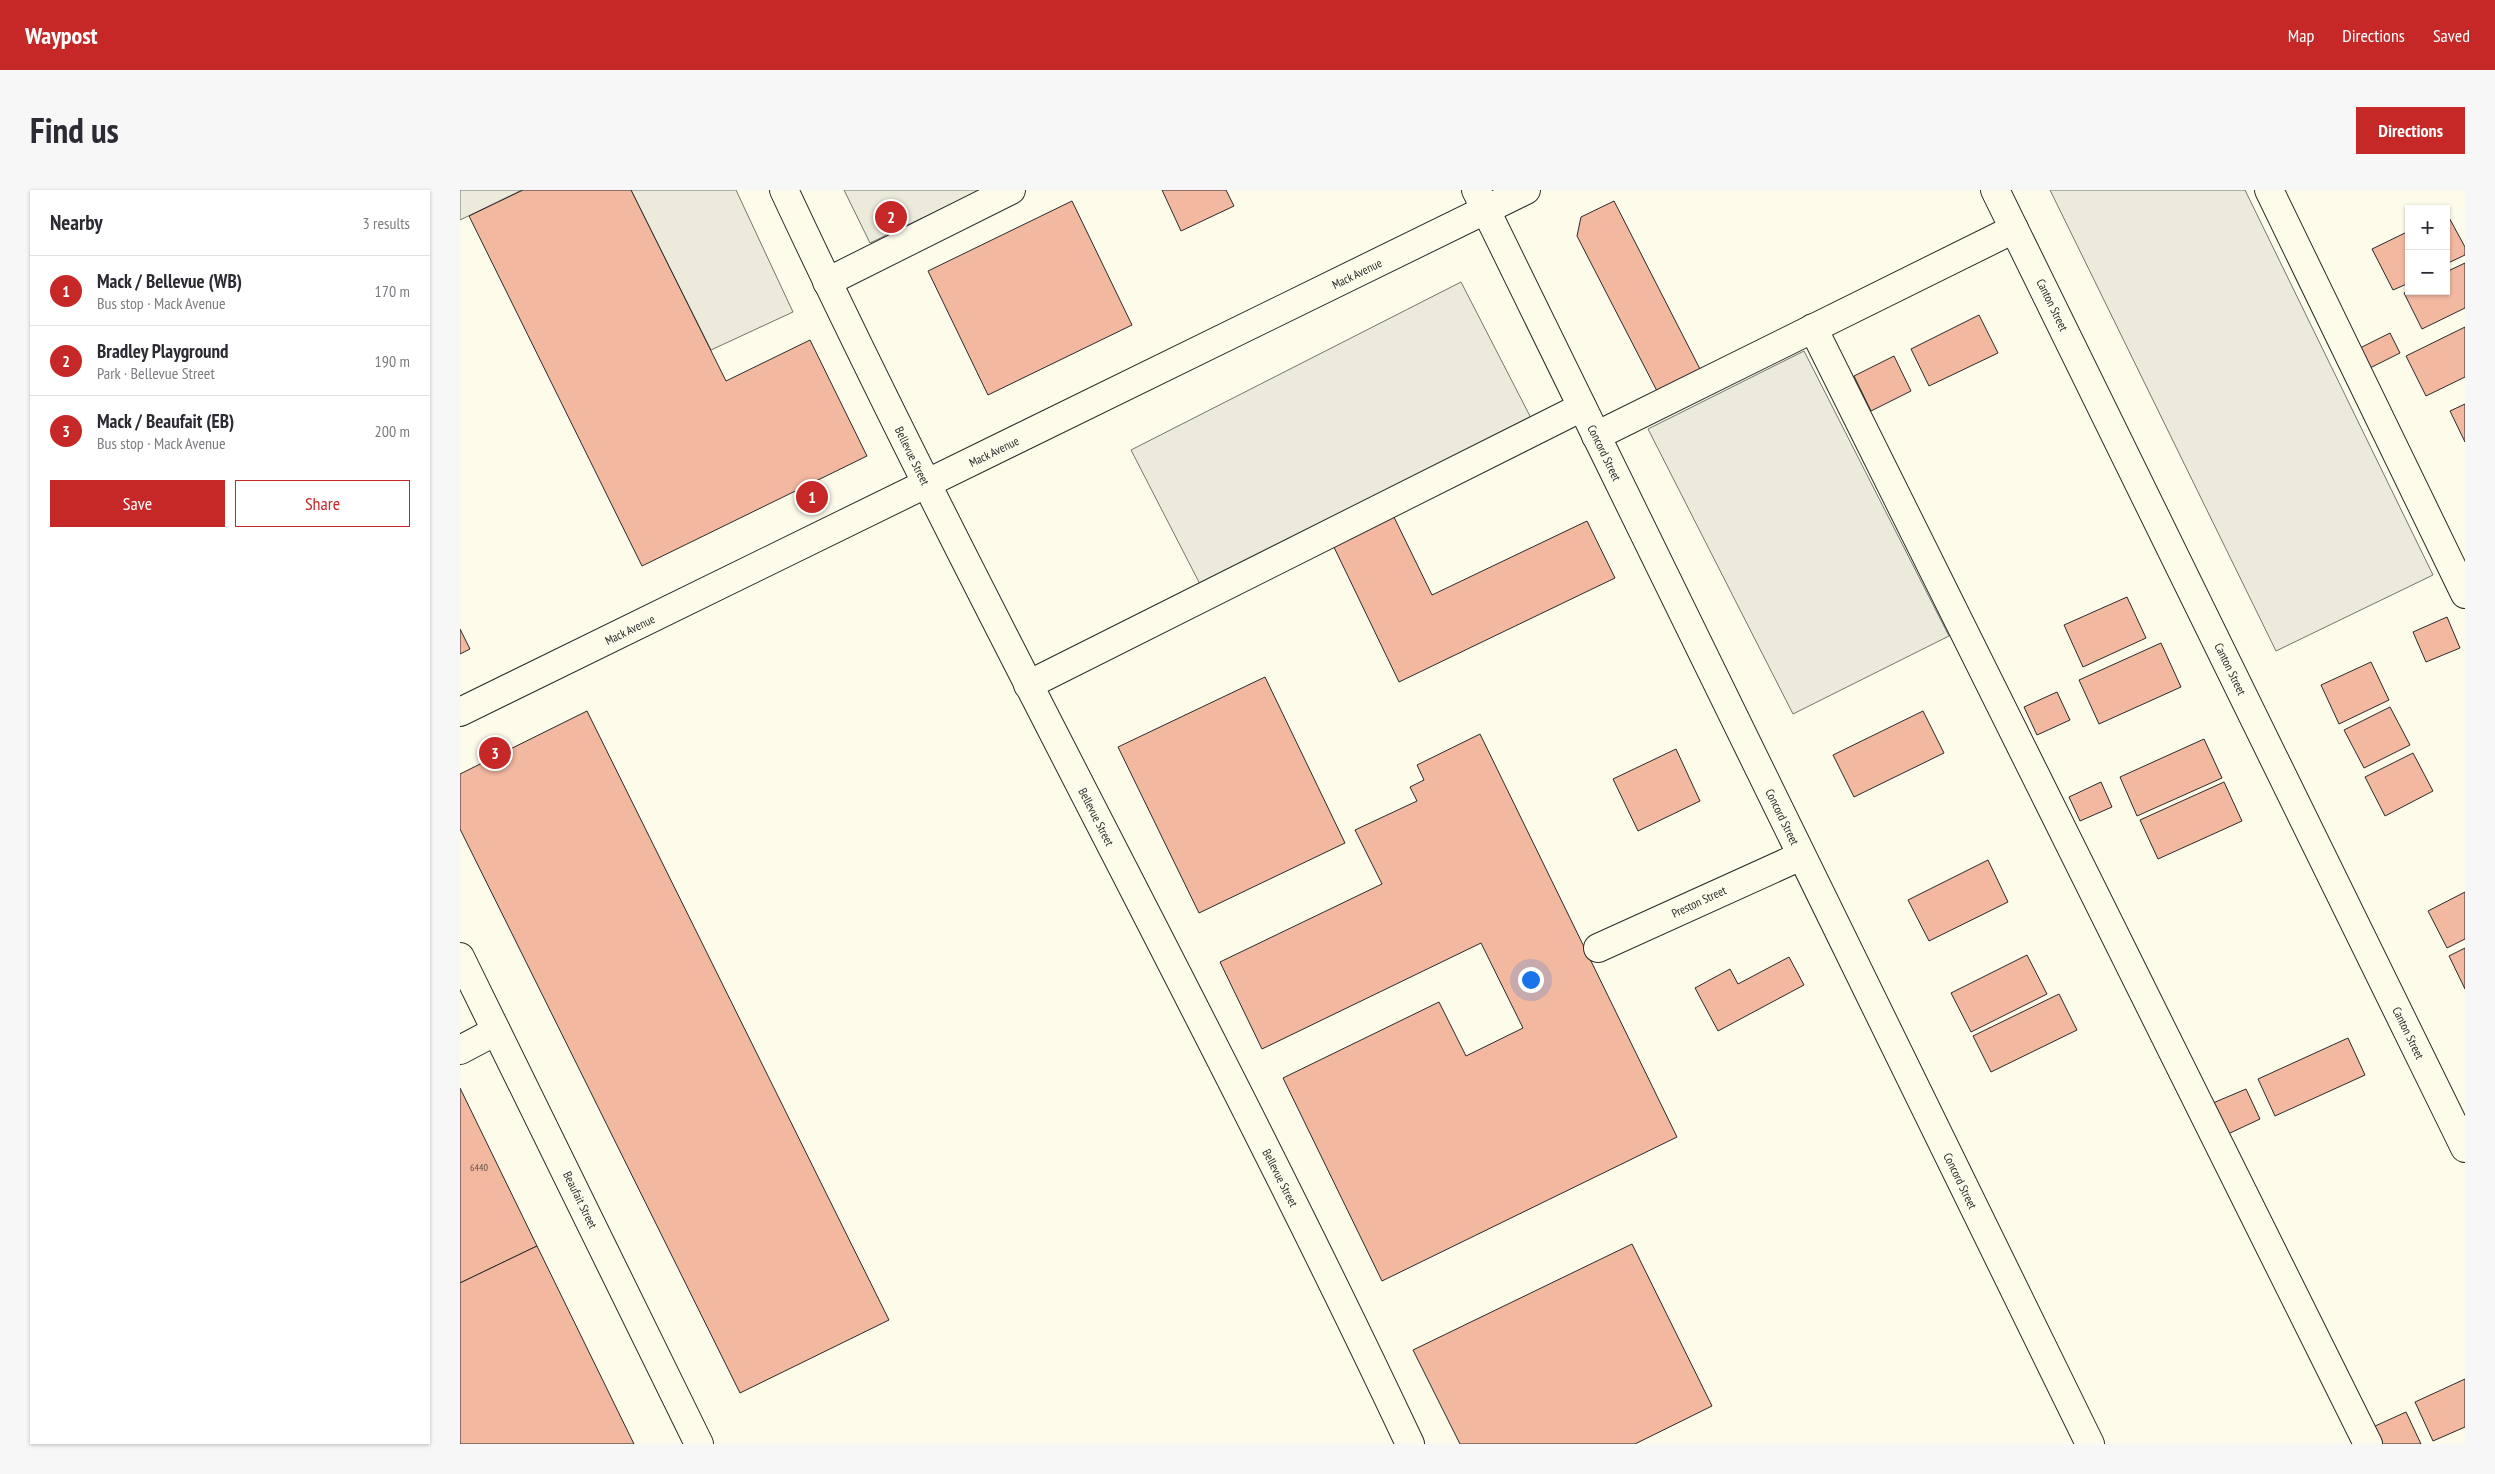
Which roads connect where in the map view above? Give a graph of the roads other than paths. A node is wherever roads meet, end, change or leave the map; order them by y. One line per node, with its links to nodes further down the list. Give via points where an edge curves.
1 (784, 190): 8 (street, Bellevue Street)
2 (1011, 190): 8 (street)
3 (1526, 190): 6 (street, Mack Avenue)
4 (1995, 190): 7 (street, Canton Street)
5 (2269, 190): 13 (street)
6 (1481, 200): 10 (street, Concord Street); 12 (street, Mack Avenue)
7 (2014, 229): 9 (street); 21 (street, Canton Street)
8 (827, 282): 12 (street, Bellevue Street)
9 (1813, 328): 11 (street); 25 (street)
10 (1582, 407): 11 (street, Concord Street); 14 (street)
11 (1596, 436): 16 (street, Concord Street)
12 (926, 486): 14 (street, Bellevue Street); 15 (street, Mack Avenue)
13 (2465, 594)
14 (1028, 685): 23 (street, Bellevue Street, via 1330,1275)
15 (460, 712)
16 (1801, 856): 17 (street, Preston Street); 24 (street, Concord Street)
17 (1598, 948)
18 (460, 957): 19 (street, Beaufait Street)
19 (496, 1031): 20 (street); 22 (street, Beaufait Street)
20 (460, 1050)
21 (2465, 1148)
22 (699, 1444)
23 (1410, 1444)
24 (2090, 1444)
25 (2368, 1444)

